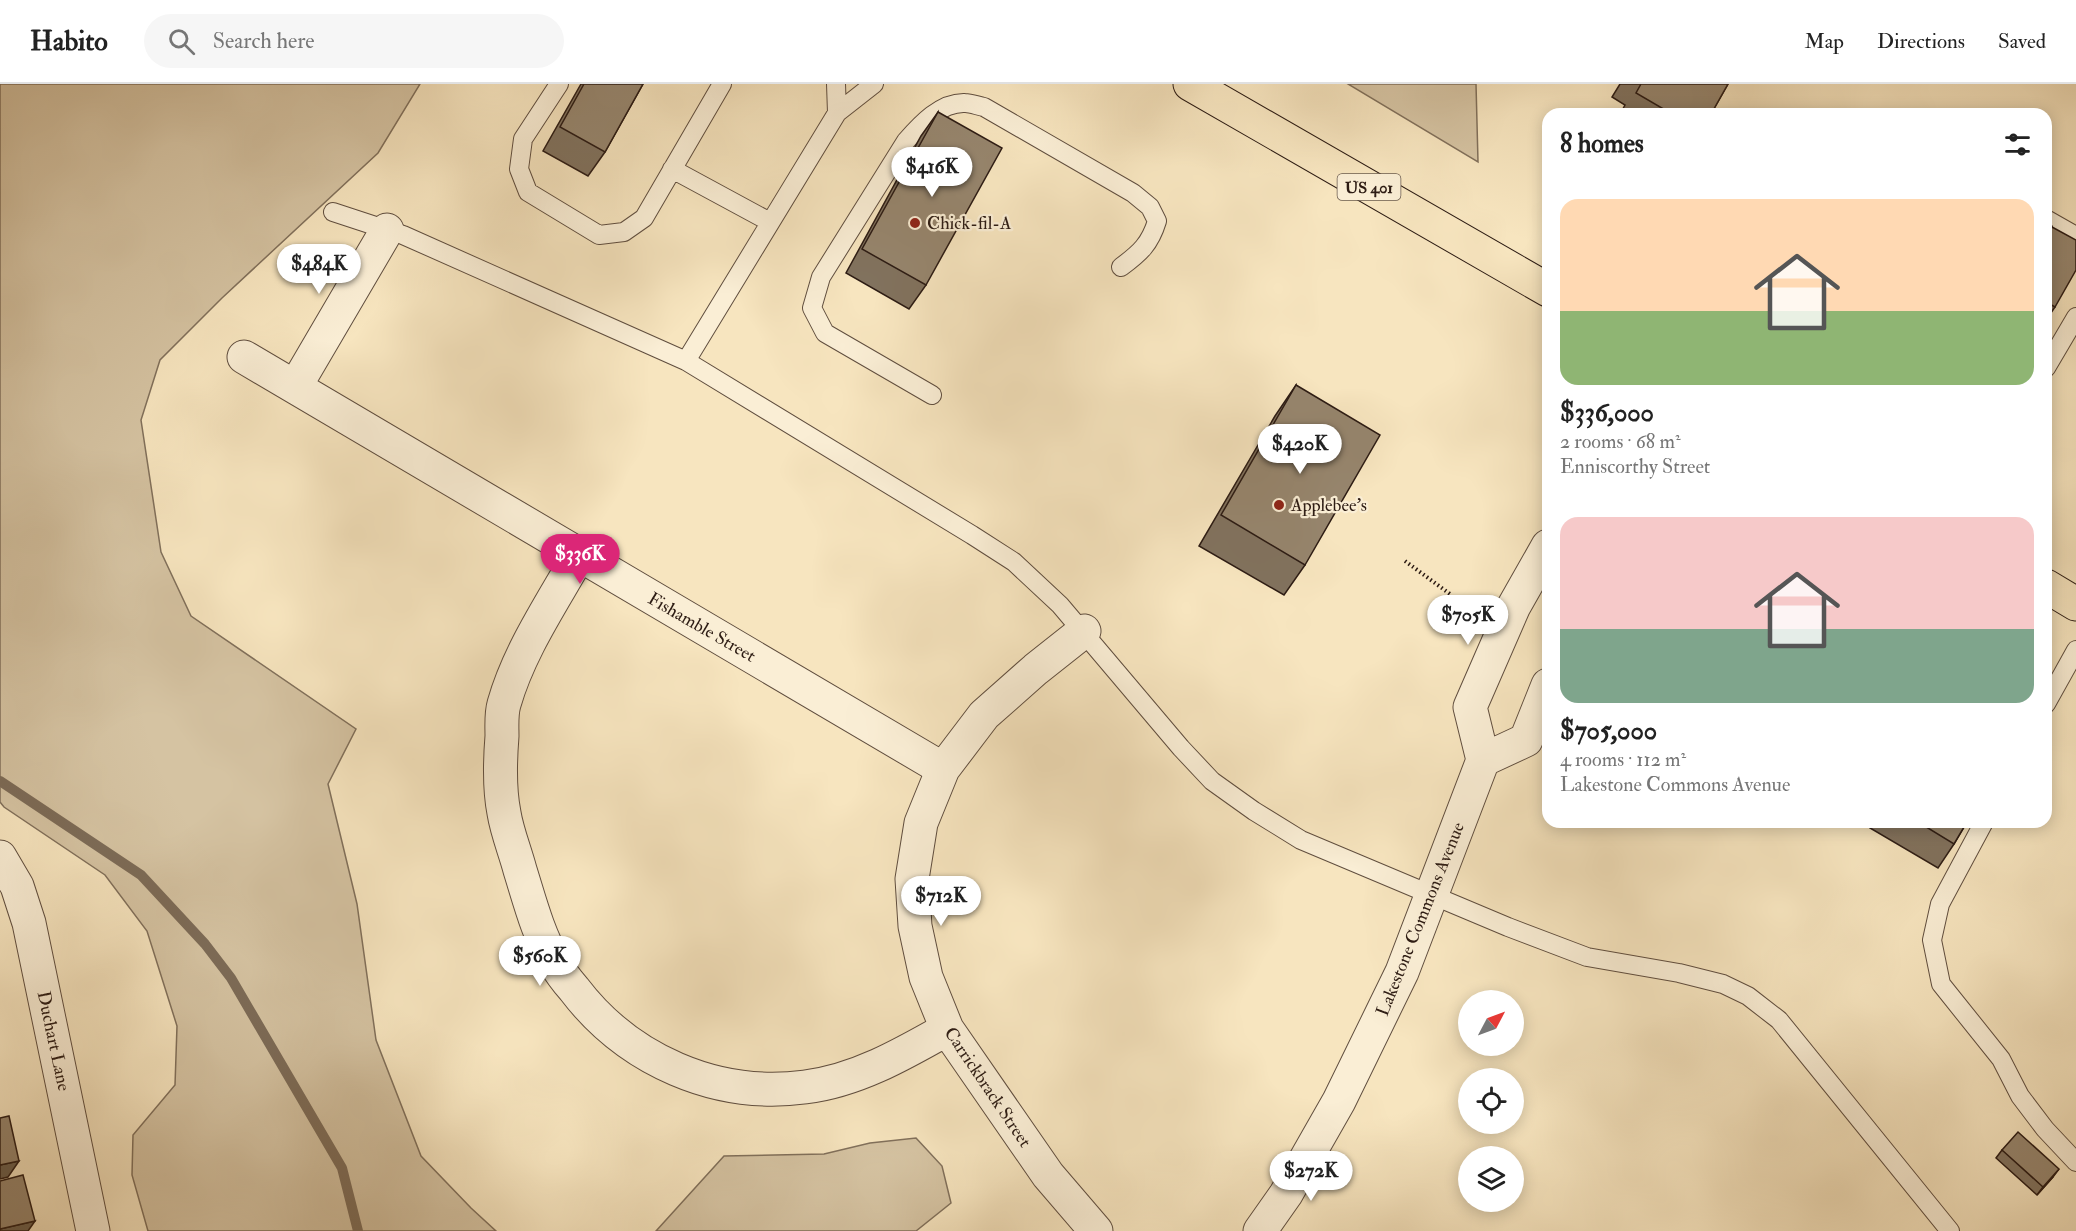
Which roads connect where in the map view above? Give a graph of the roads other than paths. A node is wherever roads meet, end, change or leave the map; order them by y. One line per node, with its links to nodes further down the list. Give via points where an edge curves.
1 (559, 84): 7 (lane, via 523,139 519,169 528,192 599,235 624,232 644,218)
2 (722, 84): 7 (lane)
3 (836, 84): 6 (lane)
4 (874, 84): 6 (lane)
5 (1190, 84): 14 (highway, US 401)
6 (837, 113): 9 (lane)
7 (672, 169): 9 (lane)
8 (333, 212): 11 (lane)
9 (770, 222): 18 (lane)
10 (2052, 222): 12 (lane)
11 (387, 230): 18 (lane); 19 (street)
12 (2076, 236)
13 (1121, 267): 20 (lane, via 1139,254 1152,237 1156,221 1150,207 1133,193 984,107 964,102 943,108 906,141 821,277 812,308 825,333)
14 (1542, 287)
15 (2076, 318): 17 (lane)
16 (244, 357): 19 (street, Fishamble Street)
17 (2052, 358)
18 (686, 361): 25 (lane, via 1014,562)
19 (296, 387): 21 (street, Fishamble Street)
20 (932, 395)
21 (579, 555): 30 (street, Fishamble Street); 34 (street, via 523,653 503,706 500,762 504,813 537,927 555,965 585,1004 619,1036 653,1059 692,1076 766,1090 807,1087 851,1076)
22 (1542, 557): 29 (street, via 1515,606 1470,707)
23 (2052, 590): 24 (highway)
24 (2076, 604)
25 (1084, 631): 30 (street, Carrickbrack Street, via 984,715); 33 (lane, via 1212,781 1301,840)
26 (2076, 650): 27 (lane)
27 (2052, 693)
28 (1542, 700): 29 (street, via 1526,740)
29 (1483, 760): 33 (street, Lakestone Commons Avenue)
30 (943, 769): 34 (street, Carrickbrack Street, via 921,823 912,879 915,926 926,976)
31 (1981, 828): 35 (lane, via 1940,904 1932,940 1941,984 2001,1059 2020,1096 2045,1129)
32 (0, 857): 36 (street, Duchart Lane, via 17,886 29,923)
33 (1432, 895): 38 (street, Lakestone Commons Avenue, via 1402,972 1339,1101 1286,1194); 39 (lane, via 1587,957 1679,973 1723,984 1748,996 1779,1020)
34 (947, 1029): 37 (street, Carrickbrack Street, via 1048,1175)
35 (2076, 1162)
36 (93, 1231)
37 (1095, 1231)
38 (1260, 1231)
39 (1950, 1231)

